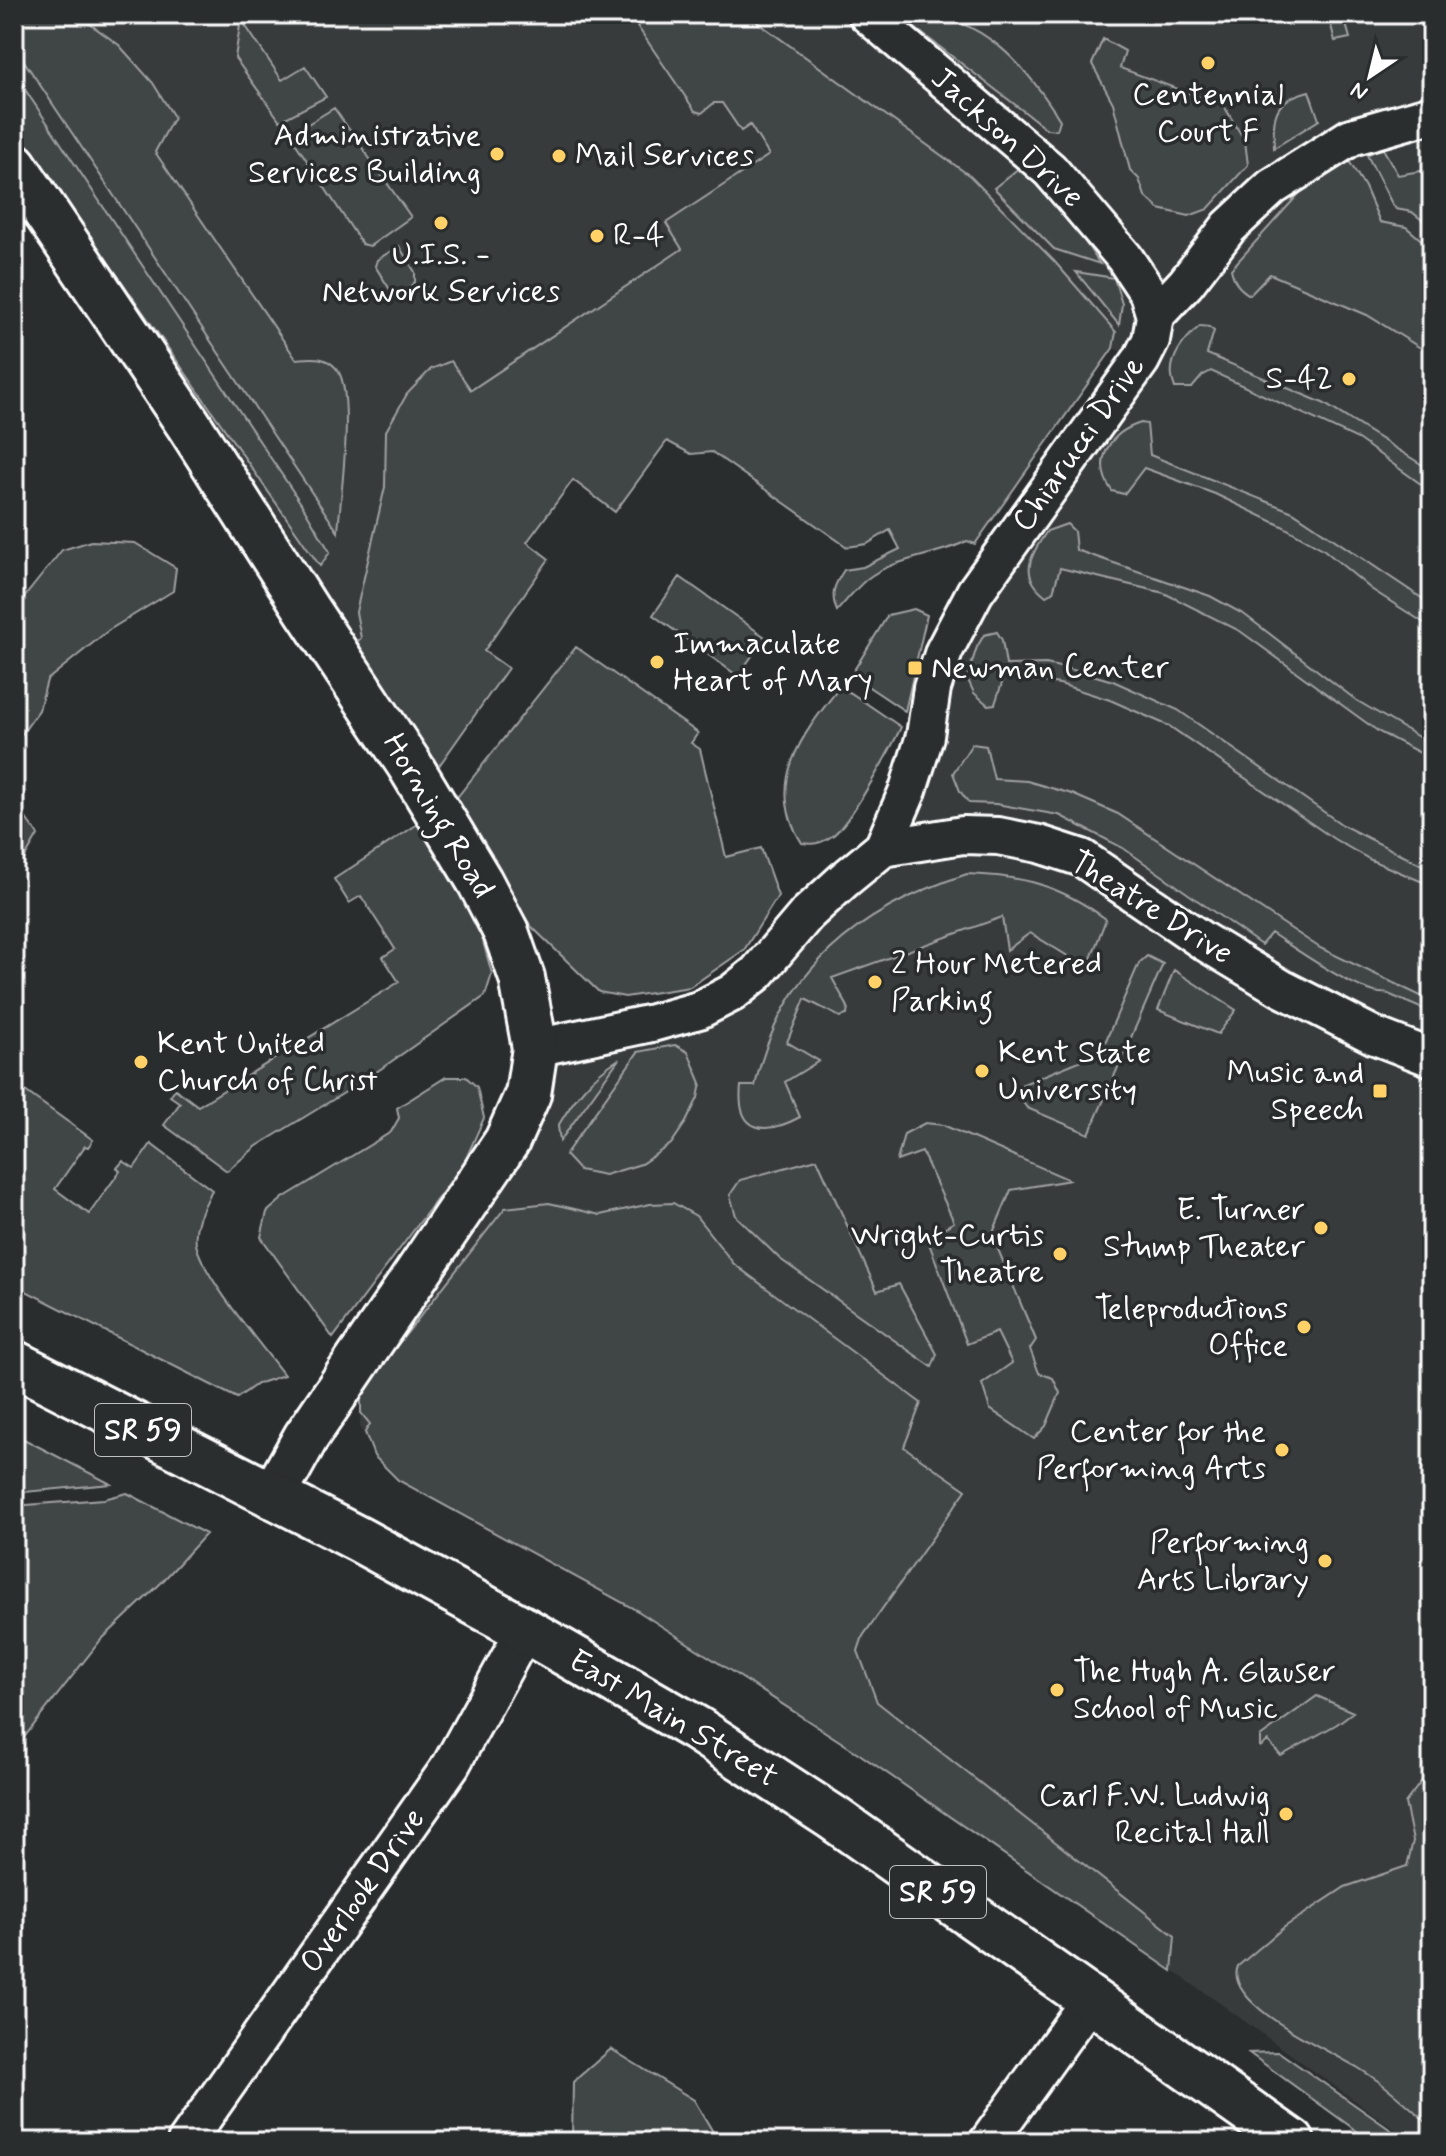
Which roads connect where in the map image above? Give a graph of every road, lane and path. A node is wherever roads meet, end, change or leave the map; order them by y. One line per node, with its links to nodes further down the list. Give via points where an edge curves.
1 (867, 14): 4 (street, Jackson Drive, via 1050,170 1124,257 1148,293)
2 (1432, 114): 4 (street, Chiarucci Drive, via 1351,137 1272,187 1229,227)
3 (14, 165): 6 (street, Horning Road, via 437,809 506,932 522,978)
4 (1155, 316): 5 (street, Chiarucci Drive, via 1141,360 975,592 944,651 921,750)
5 (883, 848): 6 (street, via 807,914 757,973 732,993 699,1010); 7 (street, Theatre Drive, via 986,836 1039,844 1082,858 1281,988 1375,1036)
6 (535, 1048): 9 (street, Horning Road, via 528,1094 507,1141 306,1437)
7 (1432, 1058)
8 (14, 1363): 9 (street, East Main Street / SR 59)
9 (273, 1496): 10 (street, East Main Street / SR 59)
10 (525, 1630): 11 (street, East Main Street / SR 59, via 697,1729 832,1817); 12 (street, Overlook Drive, via 451,1765)
11 (1090, 2000): 13 (street); 14 (street, East Main Street / SR 59)
12 (186, 2142)
13 (988, 2142)
14 (1292, 2142)

